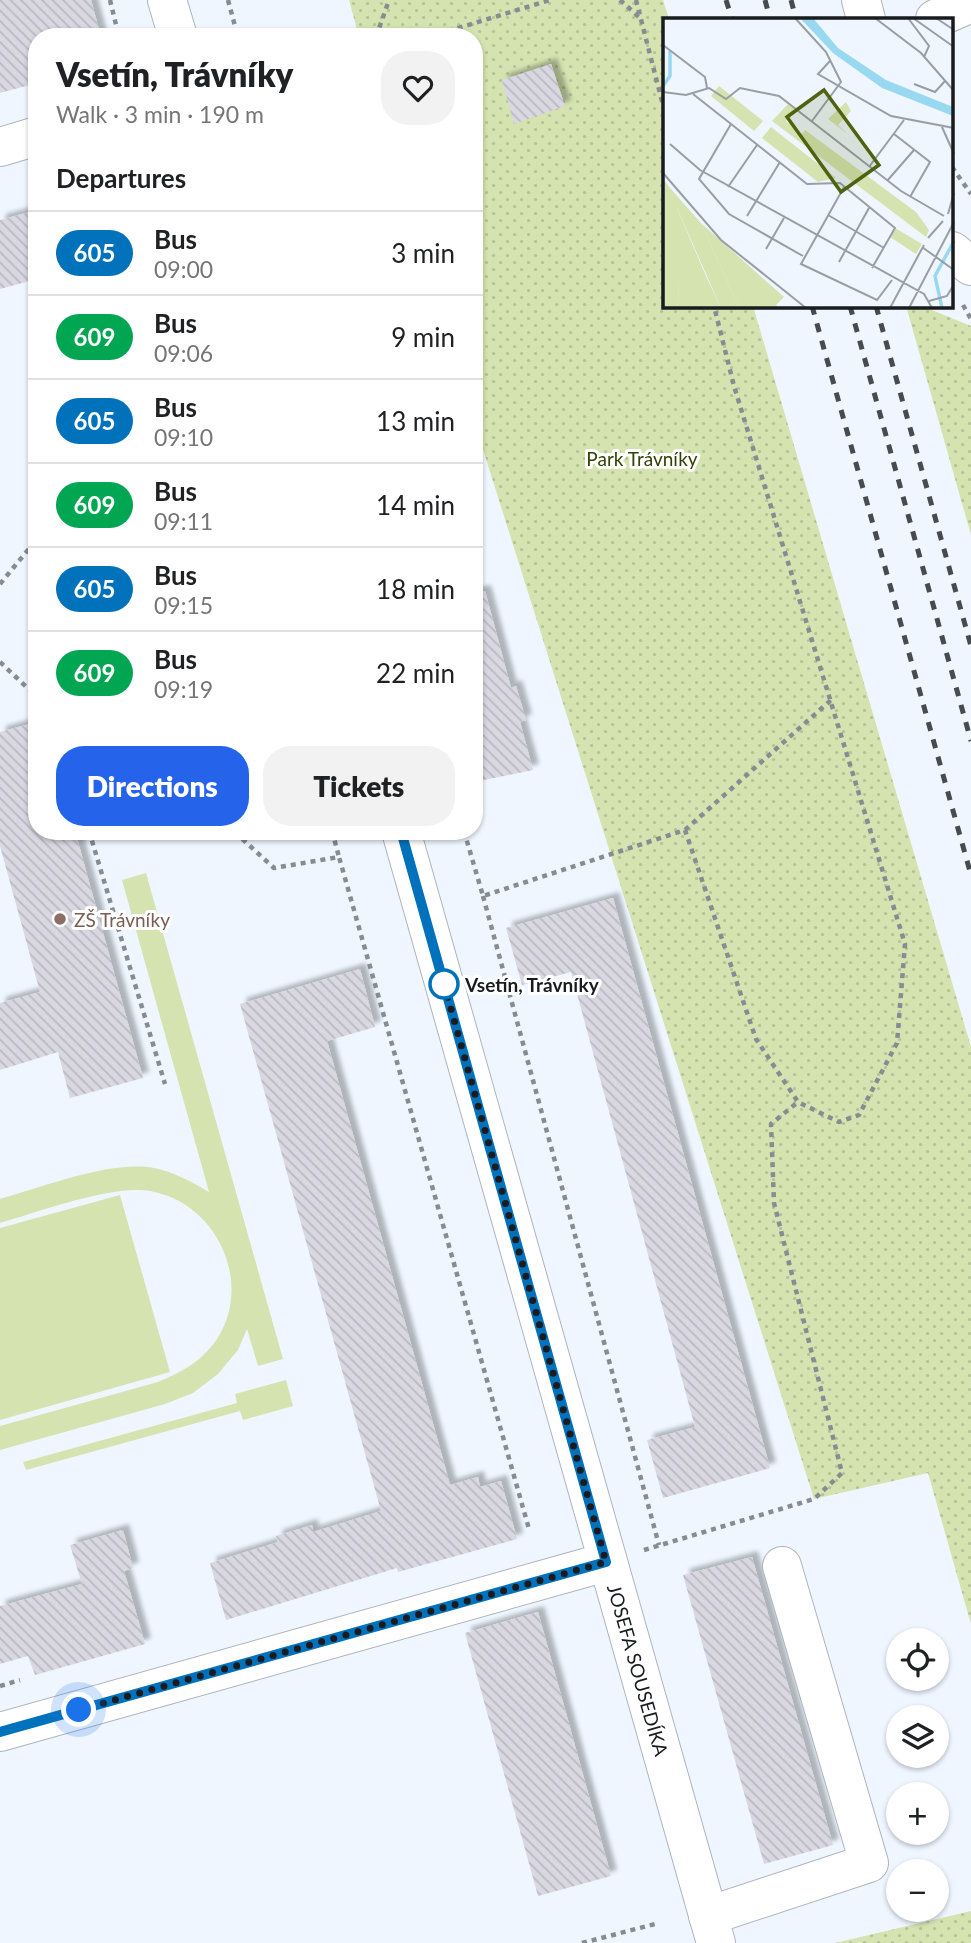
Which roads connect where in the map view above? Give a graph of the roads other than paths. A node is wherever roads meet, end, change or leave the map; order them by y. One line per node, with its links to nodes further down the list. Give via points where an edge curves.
1 (167, 0): 6 (street)
2 (861, 0): 4 (street)
3 (971, 3): 5 (street)
4 (866, 18)
5 (937, 18)
6 (175, 28)
7 (28, 139): 8 (street)
8 (0, 147)
9 (954, 253): 10 (street)
10 (971, 266)
11 (404, 840): 12 (street, JOSEFA SOUSEDÍKA)
12 (606, 1562): 14 (street); 15 (street, JOSEFA SOUSEDÍKA)
13 (782, 1566): 15 (street, via 869,1863)
14 (0, 1732)
15 (712, 1930)

